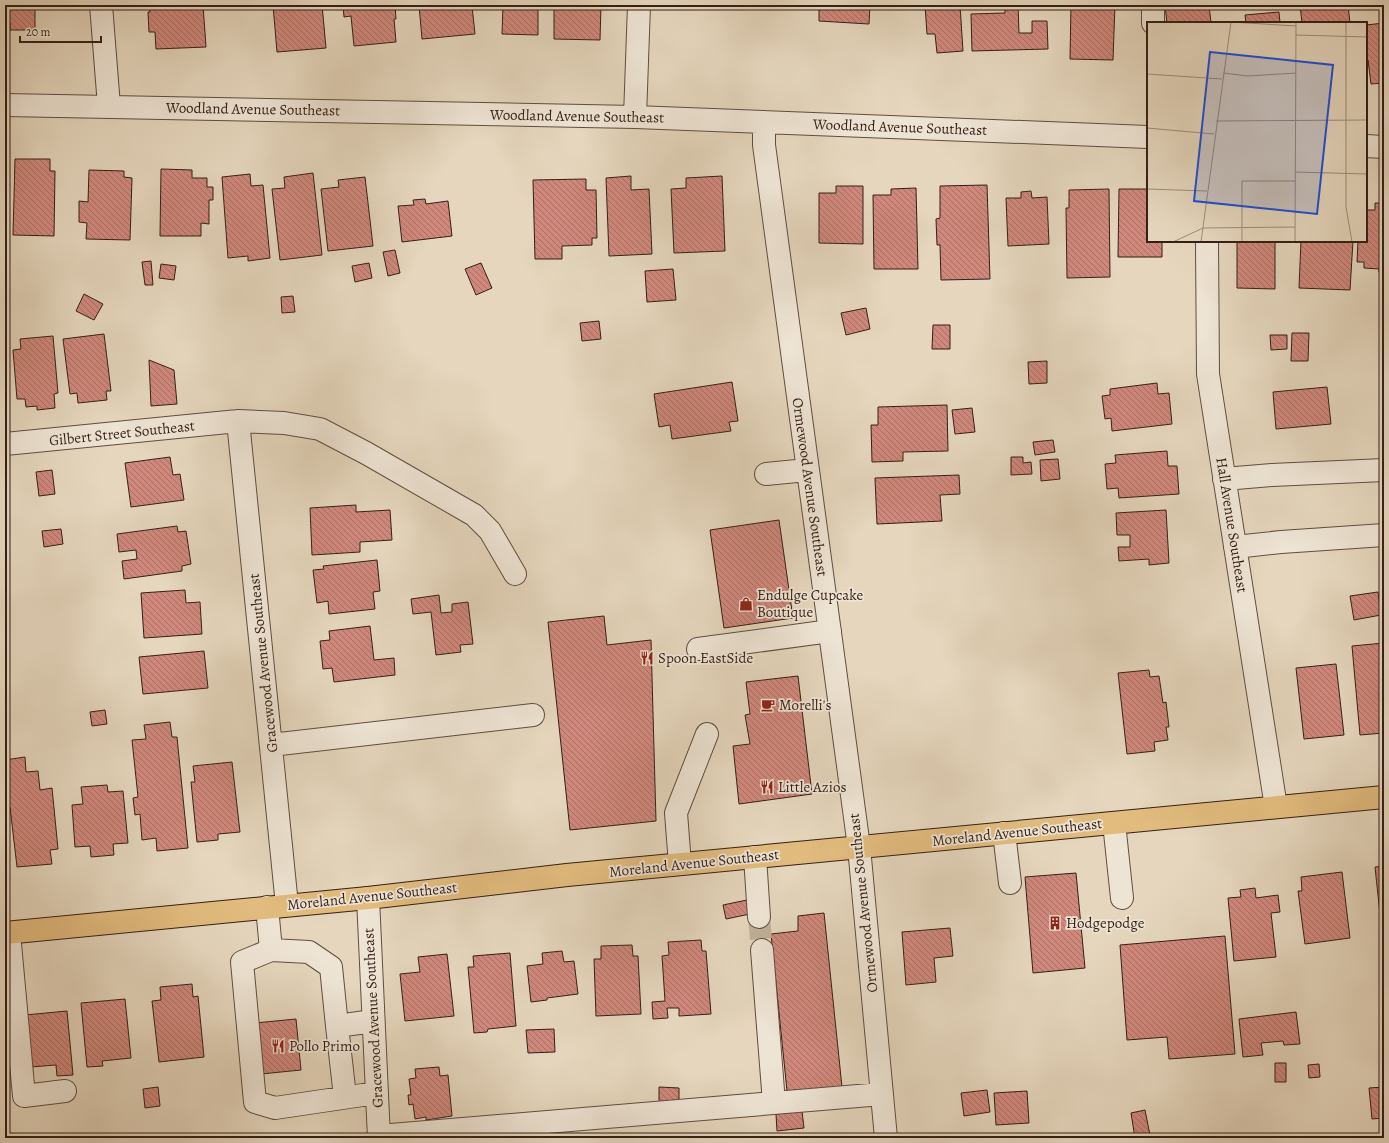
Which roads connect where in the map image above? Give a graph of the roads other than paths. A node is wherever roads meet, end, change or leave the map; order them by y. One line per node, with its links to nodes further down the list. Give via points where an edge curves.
1 (100, 5): 6 (street)
2 (639, 5): 7 (street)
3 (1153, 5): 4 (street)
4 (1153, 22)
5 (5, 105): 6 (street, Woodland Avenue Southeast)
6 (109, 106): 7 (street, Woodland Avenue Southeast)
7 (635, 117): 8 (street, Woodland Avenue Southeast)
8 (764, 122): 9 (street, Woodland Avenue Southeast); 15 (street, Ormewood Avenue Southeast, via 764,145)
9 (1147, 137)
10 (1367, 146): 11 (street)
11 (1384, 147)
12 (1207, 242): 18 (street, Hall Avenue Southeast, via 1208,374)
13 (238, 421): 14 (street, Gilbert Street Southeast); 21 (street, Gilbert Street Southeast, via 284,424 320,430 366,453 474,515 490,531); 26 (street, Gracewood Avenue Southeast)
14 (5, 444)
15 (807, 470): 17 (street); 22 (street, Ormewood Avenue Southeast)
16 (1384, 470): 18 (street)
17 (766, 474)
18 (1224, 480): 20 (street, Hall Avenue Southeast)
19 (1384, 535): 20 (street)
20 (1235, 547): 28 (street, Hall Avenue Southeast)
21 (515, 574)
22 (830, 631): 23 (street); 31 (street, Ormewood Avenue Southeast)
23 (698, 649)
24 (533, 715): 26 (street)
25 (707, 734): 33 (street, via 676,813)
26 (271, 745): 37 (street, Gracewood Avenue Southeast)
27 (1384, 797): 28 (highway, Moreland Avenue Southeast)
28 (1276, 807): 29 (highway, Moreland Avenue Southeast)
29 (1114, 822): 30 (highway, Moreland Avenue Southeast); 36 (street)
30 (1004, 833): 31 (highway, Moreland Avenue Southeast); 34 (street)
31 (859, 847): 32 (highway, Moreland Avenue Southeast); 46 (street, Ormewood Avenue Southeast)
32 (755, 857): 33 (highway, Moreland Avenue Southeast); 38 (street)
33 (680, 864): 35 (highway, Moreland Avenue Southeast)
34 (1010, 883)
35 (368, 898): 37 (highway, Moreland Avenue Southeast); 42 (street, Gracewood Avenue Southeast)
36 (1122, 898)
37 (277, 906): 39 (highway, Moreland Avenue Southeast); 40 (street, Gracewood Avenue Southeast)
38 (759, 917)
39 (7, 933): 44 (street, via 24,1096)
40 (271, 950): 43 (street, via 309,952 331,966); 47 (street, via 242,962 255,1102 275,1108)
41 (762, 950): 48 (street)
42 (373, 1021): 43 (street); 45 (street, Gracewood Avenue Southeast)
43 (337, 1026): 47 (street)
44 (65, 1091)
45 (376, 1093): 47 (street); 49 (street, Gracewood Avenue Southeast)
46 (882, 1094): 48 (street); 50 (street, Ormewood Avenue Southeast)
47 (345, 1097)
48 (774, 1103): 49 (street)
49 (379, 1137)
50 (886, 1138)

